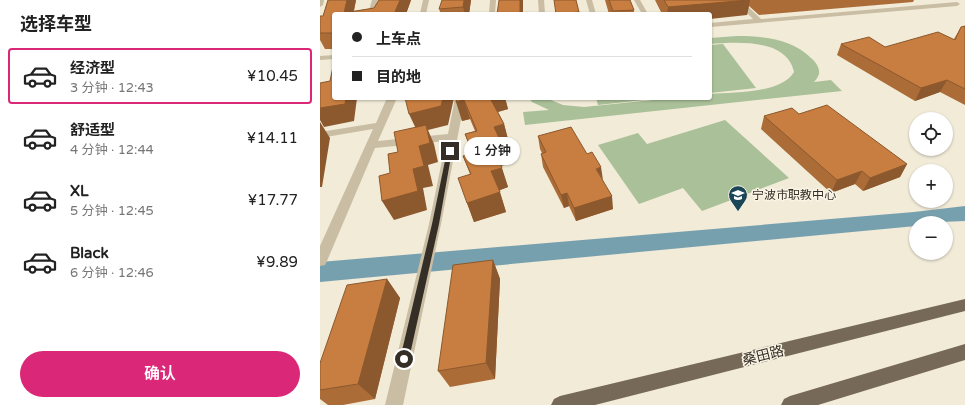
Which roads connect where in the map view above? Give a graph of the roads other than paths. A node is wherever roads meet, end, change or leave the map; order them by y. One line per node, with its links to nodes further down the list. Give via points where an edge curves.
1 (321, 0): 10 (street)
2 (375, 0): 11 (street)
3 (426, 0): 12 (street)
4 (493, 0): 13 (street)
5 (541, 0): 14 (street)
6 (589, 0): 15 (street)
7 (637, 0): 16 (street)
8 (737, 0): 17 (street)
9 (957, 4): 17 (street)
10 (320, 5)
11 (372, 12)
12 (423, 12)
13 (492, 12)
14 (542, 12)
15 (592, 12)
16 (644, 12)
17 (759, 21): 18 (street)
18 (712, 25)
19 (332, 57): 20 (street)
20 (320, 58)
21 (391, 100): 23 (street)
22 (460, 100): 25 (street)
23 (380, 125): 24 (street); 26 (street)
24 (320, 135)
25 (452, 136): 26 (street); 30 (street)
26 (372, 145): 27 (street)
27 (320, 261)
28 (965, 305): 31 (main road, 桑田路)
29 (965, 352): 32 (main road)
30 (394, 405)
31 (560, 405)
32 (790, 405)

